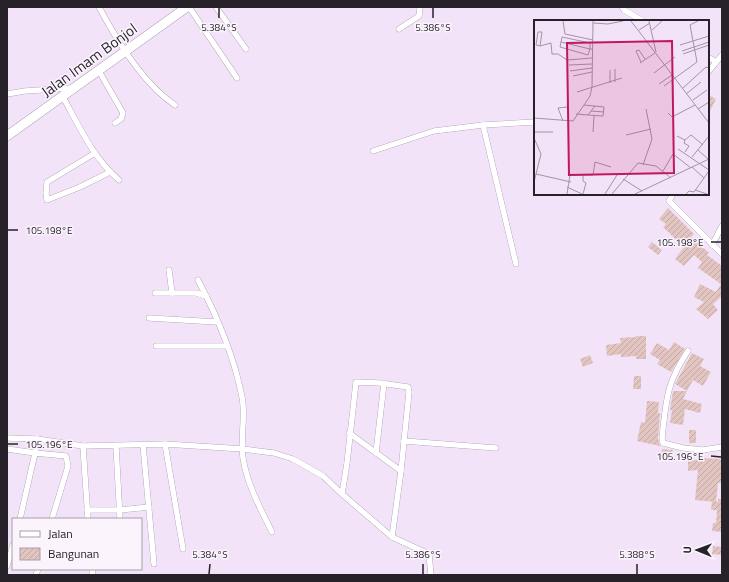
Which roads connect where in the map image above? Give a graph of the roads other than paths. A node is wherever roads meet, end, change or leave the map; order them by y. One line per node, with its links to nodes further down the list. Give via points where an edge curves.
1 (99, 7): 9 (street)
2 (188, 7): 9 (highway, Jalan Imam Bonjol); 15 (street)
3 (216, 7): 8 (street)
4 (420, 7): 7 (street, via 419,16)
5 (622, 7): 6 (street)
6 (641, 20)
7 (399, 29)
8 (246, 49)
9 (126, 51): 13 (highway, Jalan Imam Bonjol); 19 (street, via 155,90)
10 (722, 55): 12 (street)
11 (709, 58): 12 (street)
12 (716, 62): 14 (street)
13 (99, 71): 16 (highway, Jalan Imam Bonjol); 21 (street, via 123,113 121,119)
14 (709, 71)
15 (237, 78)
16 (75, 88): 17 (street); 18 (highway, Jalan Imam Bonjol)
17 (7, 94)
18 (63, 97): 23 (highway, Jalan Imam Bonjol); 25 (street)
19 (175, 105)
20 (534, 122): 22 (street)
21 (115, 123)
22 (483, 125): 24 (street, via 434,131); 32 (street)
23 (7, 136)
24 (373, 151)
25 (95, 153): 26 (street); 26 (street, via 47,182 47,200)
26 (110, 172): 27 (street)
27 (119, 180)
28 (672, 195): 30 (street, via 669,202)
29 (722, 226): 30 (street)
30 (712, 245): 31 (street)
31 (722, 254)
32 (516, 264)
33 (168, 270): 36 (street)
34 (198, 280): 37 (street)
35 (155, 293): 36 (street)
36 (172, 293): 37 (street, via 196,293)
37 (206, 296): 39 (street)
38 (149, 318): 39 (street)
39 (217, 322): 41 (street)
40 (156, 346): 41 (street)
41 (227, 346): 55 (street, via 242,399)
42 (688, 351): 52 (street, via 673,374 665,400 663,443 703,450)
43 (384, 383): 44 (street, via 356,382); 47 (street, via 406,385 409,389); 57 (street)
44 (350, 433): 57 (street); 59 (street)
45 (7, 438): 46 (street)
46 (37, 439): 50 (street); 56 (street)
47 (404, 441): 53 (street); 58 (street)
48 (143, 444): 49 (street); 51 (street); 60 (street)
49 (165, 444): 55 (street); 70 (street)
50 (83, 446): 51 (street); 61 (street)
51 (116, 446): 62 (street)
52 (722, 447)
53 (496, 448)
54 (7, 449): 56 (street)
55 (243, 449): 59 (street, via 274,453 293,459 323,476); 67 (street, via 251,487)
56 (35, 453): 63 (street); 64 (street, via 68,458 68,466)
57 (376, 453): 58 (street)
58 (401, 471): 68 (street)
59 (342, 494): 68 (street)
60 (149, 507): 62 (street); 71 (street)
61 (88, 510): 62 (street); 65 (street)
62 (120, 510): 66 (street)
63 (20, 518)
64 (52, 518)
65 (88, 518)
66 (120, 518)
67 (272, 532)
68 (392, 537): 73 (street, via 429,554)
69 (12, 548): 72 (street)
70 (183, 549)
71 (154, 564)
72 (7, 566)
73 (431, 575)

